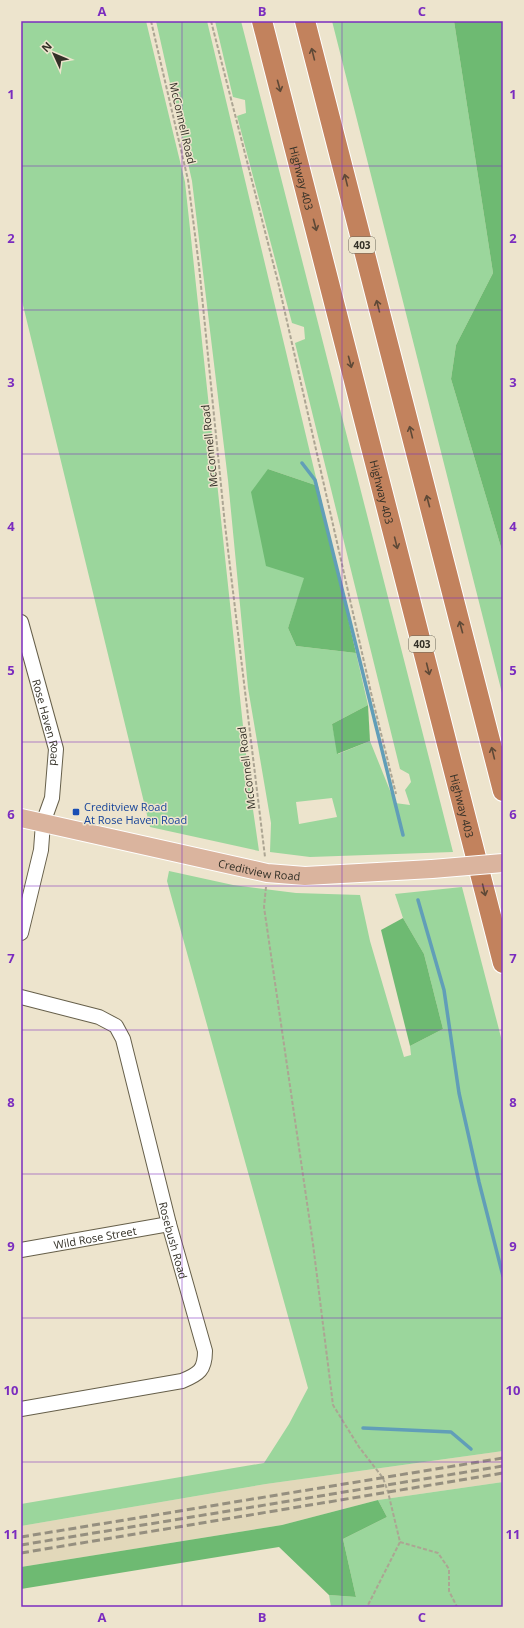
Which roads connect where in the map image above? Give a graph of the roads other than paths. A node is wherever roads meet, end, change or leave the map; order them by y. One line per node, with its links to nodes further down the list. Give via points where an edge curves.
1 (262, 21): 9 (highway, Highway 403 / 403, one-way to 9)
2 (305, 21): 4 (highway, 403, one-way to 2)
3 (21, 622): 6 (street, Rose Haven Road, via 56,749 52,798)
4 (503, 791)
5 (21, 818): 6 (main road, Creditview Road)
6 (43, 823): 7 (main road, Creditview Road, bridge, via 267,873 306,876); 8 (street, Rose Haven Road, via 41,850)
7 (503, 863)
8 (21, 933)
9 (503, 963)
10 (21, 997): 11 (street, Rosebush Road, via 99,1017 116,1026 123,1039)
11 (169, 1224): 12 (street, Wild Rose Street); 13 (street, Rosebush Road, via 205,1351 205,1364 196,1375 182,1381)
12 (21, 1250)
13 (21, 1409)

